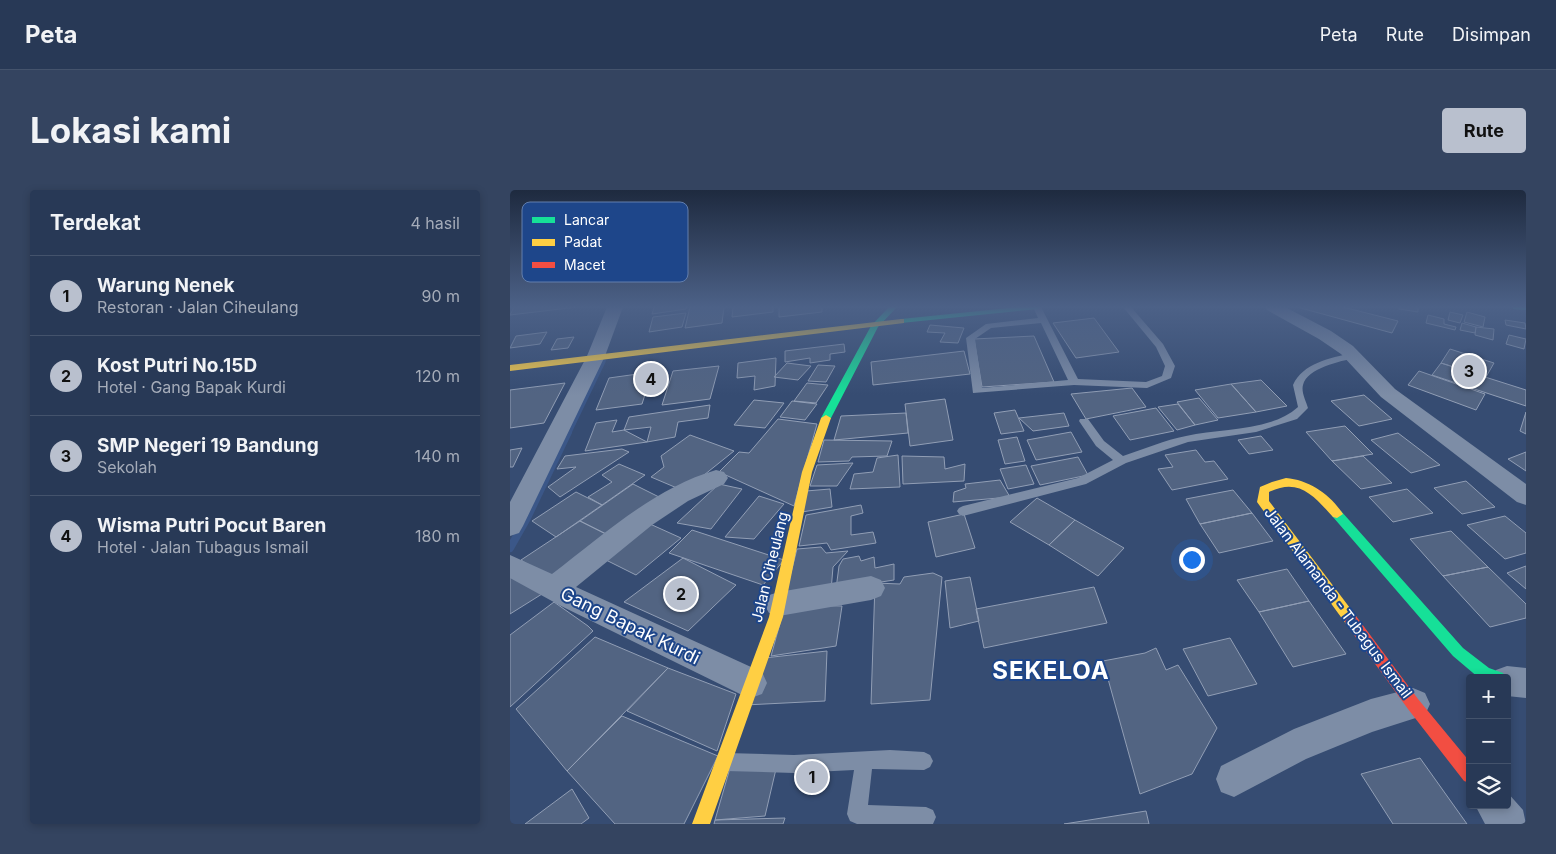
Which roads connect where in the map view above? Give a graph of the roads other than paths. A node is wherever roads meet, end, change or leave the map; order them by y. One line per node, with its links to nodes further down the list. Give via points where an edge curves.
1 (604, 337): 8 (street)
2 (761, 337): 8 (street)
3 (870, 337): 21 (street, Jalan Ciheulang, via 816,441)
4 (972, 337): 11 (lane, via 970,344 977,392)
5 (1051, 337): 11 (lane)
6 (1152, 337): 11 (lane, via 1170,366 1166,378 1147,385)
7 (1329, 337): 9 (street)
8 (596, 356): 10 (street); 17 (street)
9 (1352, 356): 13 (lane, via 1327,362 1302,376 1298,386 1303,408 1293,417 1252,430 1187,439); 15 (street, via 1388,393)
10 (510, 368)
11 (1074, 382)
12 (1084, 421): 13 (lane, via 1098,443)
13 (1122, 460): 16 (lane, via 1082,481)
14 (716, 478): 20 (street, via 679,495 642,518)
15 (1526, 496)
16 (963, 511)
17 (510, 526)
18 (510, 566): 20 (street, Gang Bapak Kurdi)
19 (871, 588): 21 (street)
20 (553, 589): 24 (street, Gang Bapak Kurdi)
21 (779, 604): 24 (street, Jalan Ciheulang)
22 (1487, 674): 26 (street, Jalan Alamanda - Tubagus Ismail, via 1458,652 1317,492 1294,482 1276,482 1264,490 1263,502)
23 (1511, 681): 25 (street)
24 (751, 683): 29 (street, Jalan Ciheulang)
25 (1526, 683)
26 (1413, 704): 30 (street, Jalan Alamanda - Tubagus Ismail); 31 (street, via 1371,716 1294,747)
27 (864, 761): 28 (lane); 29 (lane); 33 (lane, via 857,814)
28 (924, 761)
29 (724, 762): 34 (street, Jalan Ciheulang)
30 (1466, 770)
31 (1234, 779)
32 (1497, 809): 35 (street)
33 (926, 817)
34 (701, 824)
35 (1508, 824)

